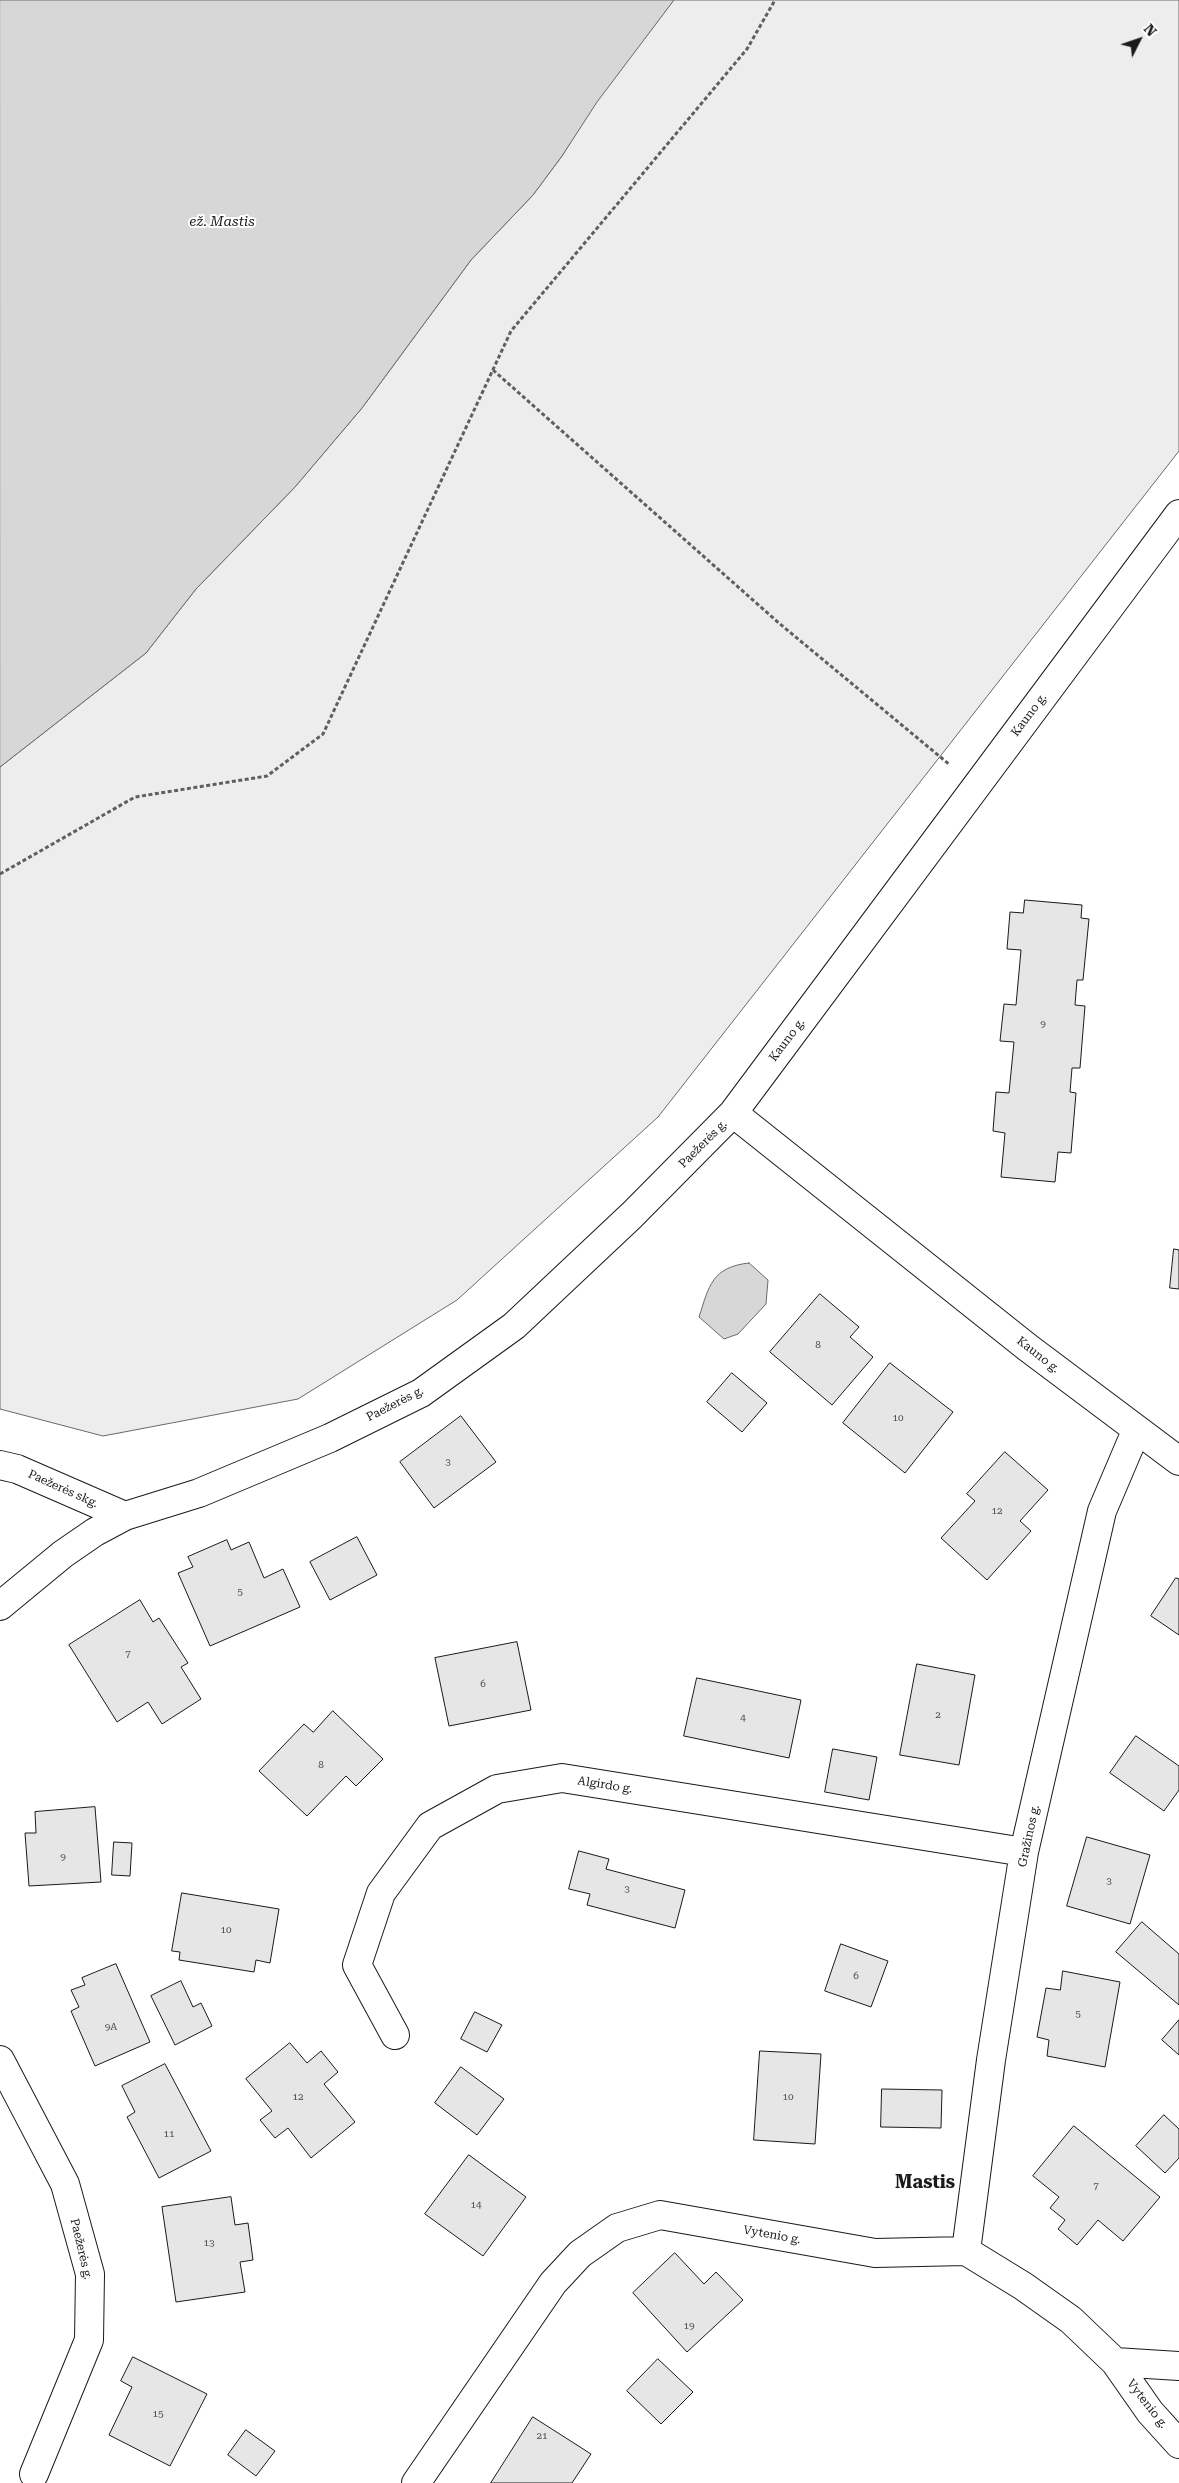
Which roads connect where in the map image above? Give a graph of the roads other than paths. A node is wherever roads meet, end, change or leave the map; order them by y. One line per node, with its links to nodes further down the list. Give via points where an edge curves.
1 (1179, 514): 2 (street, Kauno g.)
2 (733, 1113): 3 (street, Kauno g.); 6 (street, Paežerės g., via 632,1215 514,1326 421,1393 330,1438 199,1493)
3 (1136, 1431): 4 (street, Kauno g.); 8 (street, Gražinos g., via 1102,1511)
4 (1179, 1461)
5 (0, 1465): 6 (street, Paežerės skg., via 17,1469)
6 (125, 1516): 7 (street, Paežerės g., via 94,1532 63,1554)
7 (0, 1606)
8 (1024, 1852): 9 (street, Algirdo g., via 562,1778 497,1789 430,1826 381,1893 357,1965); 11 (street, Gražinos g., via 991,2060)
9 (395, 2035)
10 (0, 2060): 15 (street, Paežerės g., via 65,2184 90,2274 89,2340)
11 (966, 2251): 12 (street, Vytenio g., via 1024,2286 1071,2320); 16 (street, Vytenio g., via 874,2253 660,2215 617,2228 580,2254 553,2283)
12 (1115, 2362): 13 (street); 14 (street, Vytenio g., via 1150,2412)
13 (1179, 2366)
14 (1179, 2444)
15 (34, 2474)
16 (416, 2483)

